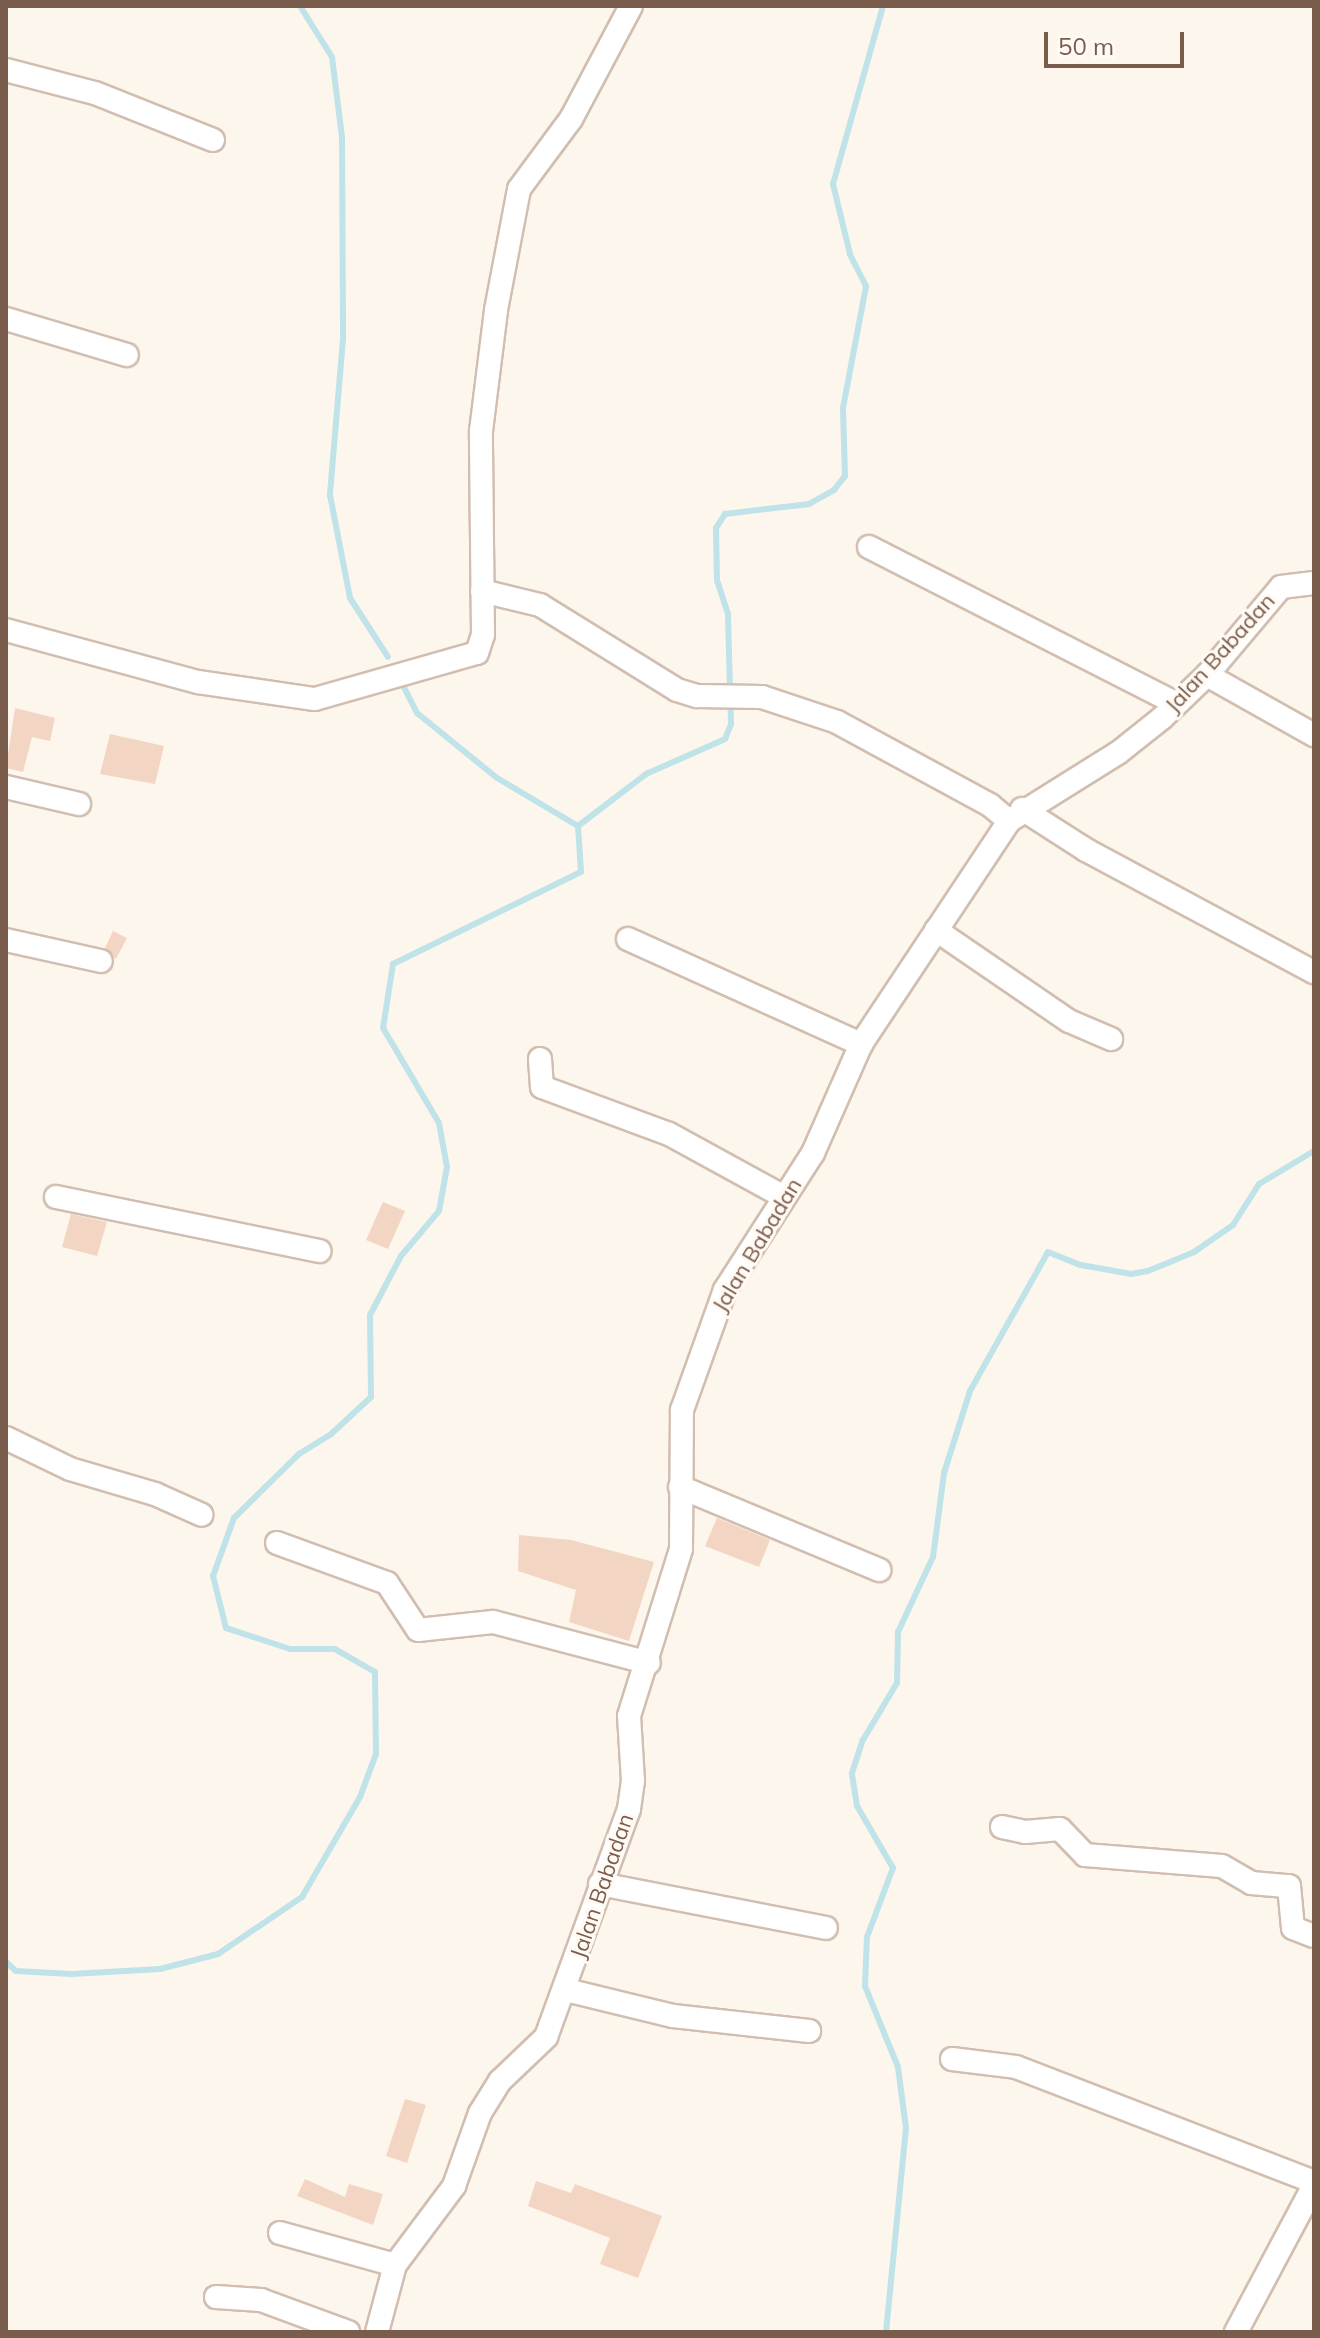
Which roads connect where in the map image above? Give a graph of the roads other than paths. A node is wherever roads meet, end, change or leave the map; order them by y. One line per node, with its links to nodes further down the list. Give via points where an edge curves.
1 (631, 6): 8 (street, via 571,119 519,189 481,431)
2 (6, 70): 3 (street, via 95,93)
3 (213, 140)
4 (6, 319): 5 (street)
5 (127, 355)
6 (869, 547): 11 (street)
7 (1314, 583): 10 (street, Jalan Babadan, via 1281,587)
8 (482, 591): 9 (street, via 483,635 477,653 315,699 198,682); 15 (street, via 540,605 677,690 697,696 762,697 837,722)
9 (6, 630)
10 (1207, 675): 11 (street, Jalan Babadan); 12 (street)
11 (1175, 703): 15 (street, Jalan Babadan, via 1118,753)
12 (1314, 735)
13 (6, 787): 14 (street)
14 (79, 804)
15 (1016, 815): 16 (street, Jalan Babadan); 20 (street)
16 (936, 930): 21 (street, via 1069,1021); 22 (street, Jalan Babadan)
17 (628, 939): 22 (street)
18 (6, 940): 19 (street)
19 (101, 961)
20 (1314, 972)
21 (1111, 1039)
22 (861, 1044): 25 (street, Jalan Babadan, via 813,1153)
23 (540, 1059): 25 (street, via 542,1087 669,1134)
24 (56, 1197): 26 (street)
25 (784, 1197): 28 (street, Jalan Babadan, via 725,1290 699,1352 682,1410)
26 (320, 1251)
27 (6, 1438): 29 (street, via 70,1469 155,1494)
28 (680, 1487): 31 (street); 32 (street, Jalan Babadan, via 681,1549)
29 (202, 1515)
30 (277, 1543): 32 (street, via 387,1583 418,1630 493,1622)
31 (879, 1570)
32 (649, 1663): 34 (street, Jalan Babadan, via 629,1716 629,1809)
33 (1002, 1827): 36 (street, via 1025,1832 1060,1829 1085,1855 1222,1866 1251,1883 1289,1886 1293,1928)
34 (600, 1884): 35 (street); 37 (street, Jalan Babadan)
35 (826, 1928)
36 (1314, 1936)
37 (566, 1990): 38 (street, via 673,2016); 42 (street, Jalan Babadan, via 546,2037 500,2081 480,2113 454,2186)
38 (809, 2031)
39 (952, 2059): 40 (street, via 1016,2067)
40 (1314, 2184): 46 (street)
41 (280, 2233): 42 (street)
42 (395, 2265): 45 (street, Jalan Babadan)
43 (216, 2297): 44 (street, via 261,2300)
44 (348, 2332)
45 (377, 2332)
46 (1236, 2332)

